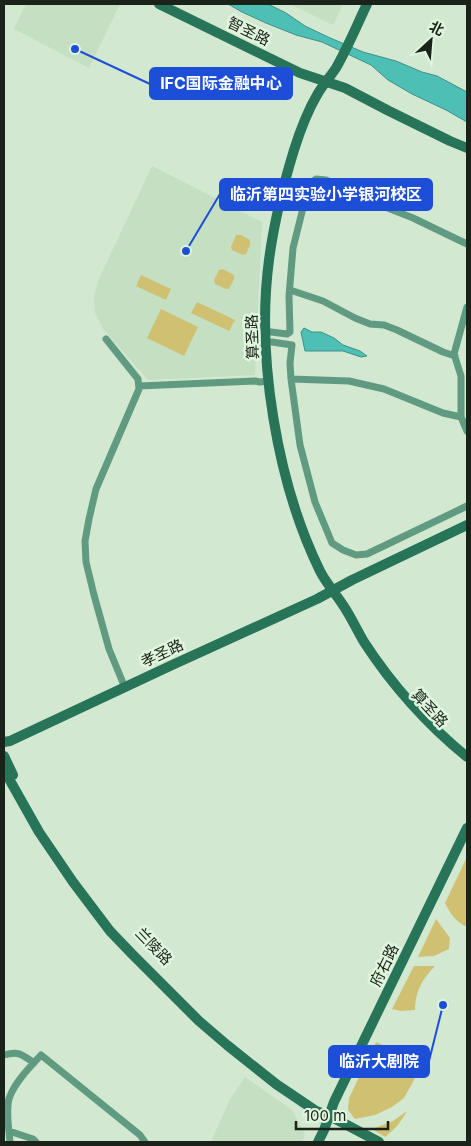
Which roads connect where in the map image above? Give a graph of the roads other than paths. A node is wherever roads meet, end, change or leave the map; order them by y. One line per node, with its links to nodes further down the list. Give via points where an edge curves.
1 (159, 4): 6 (main road, 智圣路, via 300,73)
2 (169, 4): 6 (main road, 智圣路)
3 (361, 4): 5 (main road, 算圣路)
4 (367, 4): 5 (main road, 算圣路)
5 (347, 38): 6 (main road, 算圣路, via 336,68)
6 (326, 82): 7 (main road, 智圣路, via 345,88); 8 (main road, 智圣路, via 342,94); 12 (main road, 算圣路, via 286,198 274,262); 16 (main road, 算圣路, via 304,122 280,197 273,231 265,309)
7 (467, 148)
8 (467, 154)
9 (467, 244): 10 (street, via 326,180 316,179 309,184 293,248)
10 (290, 290): 12 (street, via 290,332); 14 (street, via 370,324 397,330)
11 (467, 307): 14 (street)
12 (271, 337): 15 (street, via 292,345); 23 (main road, 算圣路, via 277,407 292,482)
13 (106, 339): 17 (street, via 138,379)
14 (455, 356): 18 (street, via 461,376)
15 (291, 379): 18 (street, via 349,381 384,389); 20 (street, via 300,445 314,502 332,543 356,555 367,554)
16 (269, 381): 17 (street); 23 (main road, 算圣路, via 287,483 310,548)
17 (139, 386): 24 (street, via 96,489 86,541 86,562 94,595)
18 (461, 417): 19 (street)
19 (467, 432)
20 (467, 506)
21 (467, 525): 23 (main road, 孝圣路)
22 (467, 529): 23 (main road, 孝圣路)
23 (332, 591): 24 (main road, 孝圣路, via 314,595); 25 (main road, 孝圣路); 27 (main road, 算圣路, via 392,681 420,713); 28 (main road, 算圣路, via 336,607 388,684 416,717)
24 (122, 684): 25 (main road, 孝圣路)
25 (4, 741)
26 (4, 756): 34 (main road, 兰陵路, via 44,829 115,927 210,1022)
27 (467, 757)
28 (467, 764)
29 (4, 770): 34 (main road, 兰陵路, via 59,862 110,931 199,1021 253,1067 316,1111)
30 (467, 828): 34 (main road, 府右路)
31 (467, 836): 34 (main road, 府右路)
32 (4, 1055): 33 (street, via 15,1052)
33 (34, 1063): 35 (street, via 10,1096); 38 (street, via 40,1055)
34 (328, 1115): 39 (main road, 府右路); 40 (main road, 兰陵路, via 340,1128); 41 (main road, 兰陵路)
35 (9, 1132): 36 (street); 37 (street)
36 (10, 1142)
37 (36, 1142)
38 (145, 1142)
39 (316, 1142)
40 (366, 1142)
41 (379, 1142)

